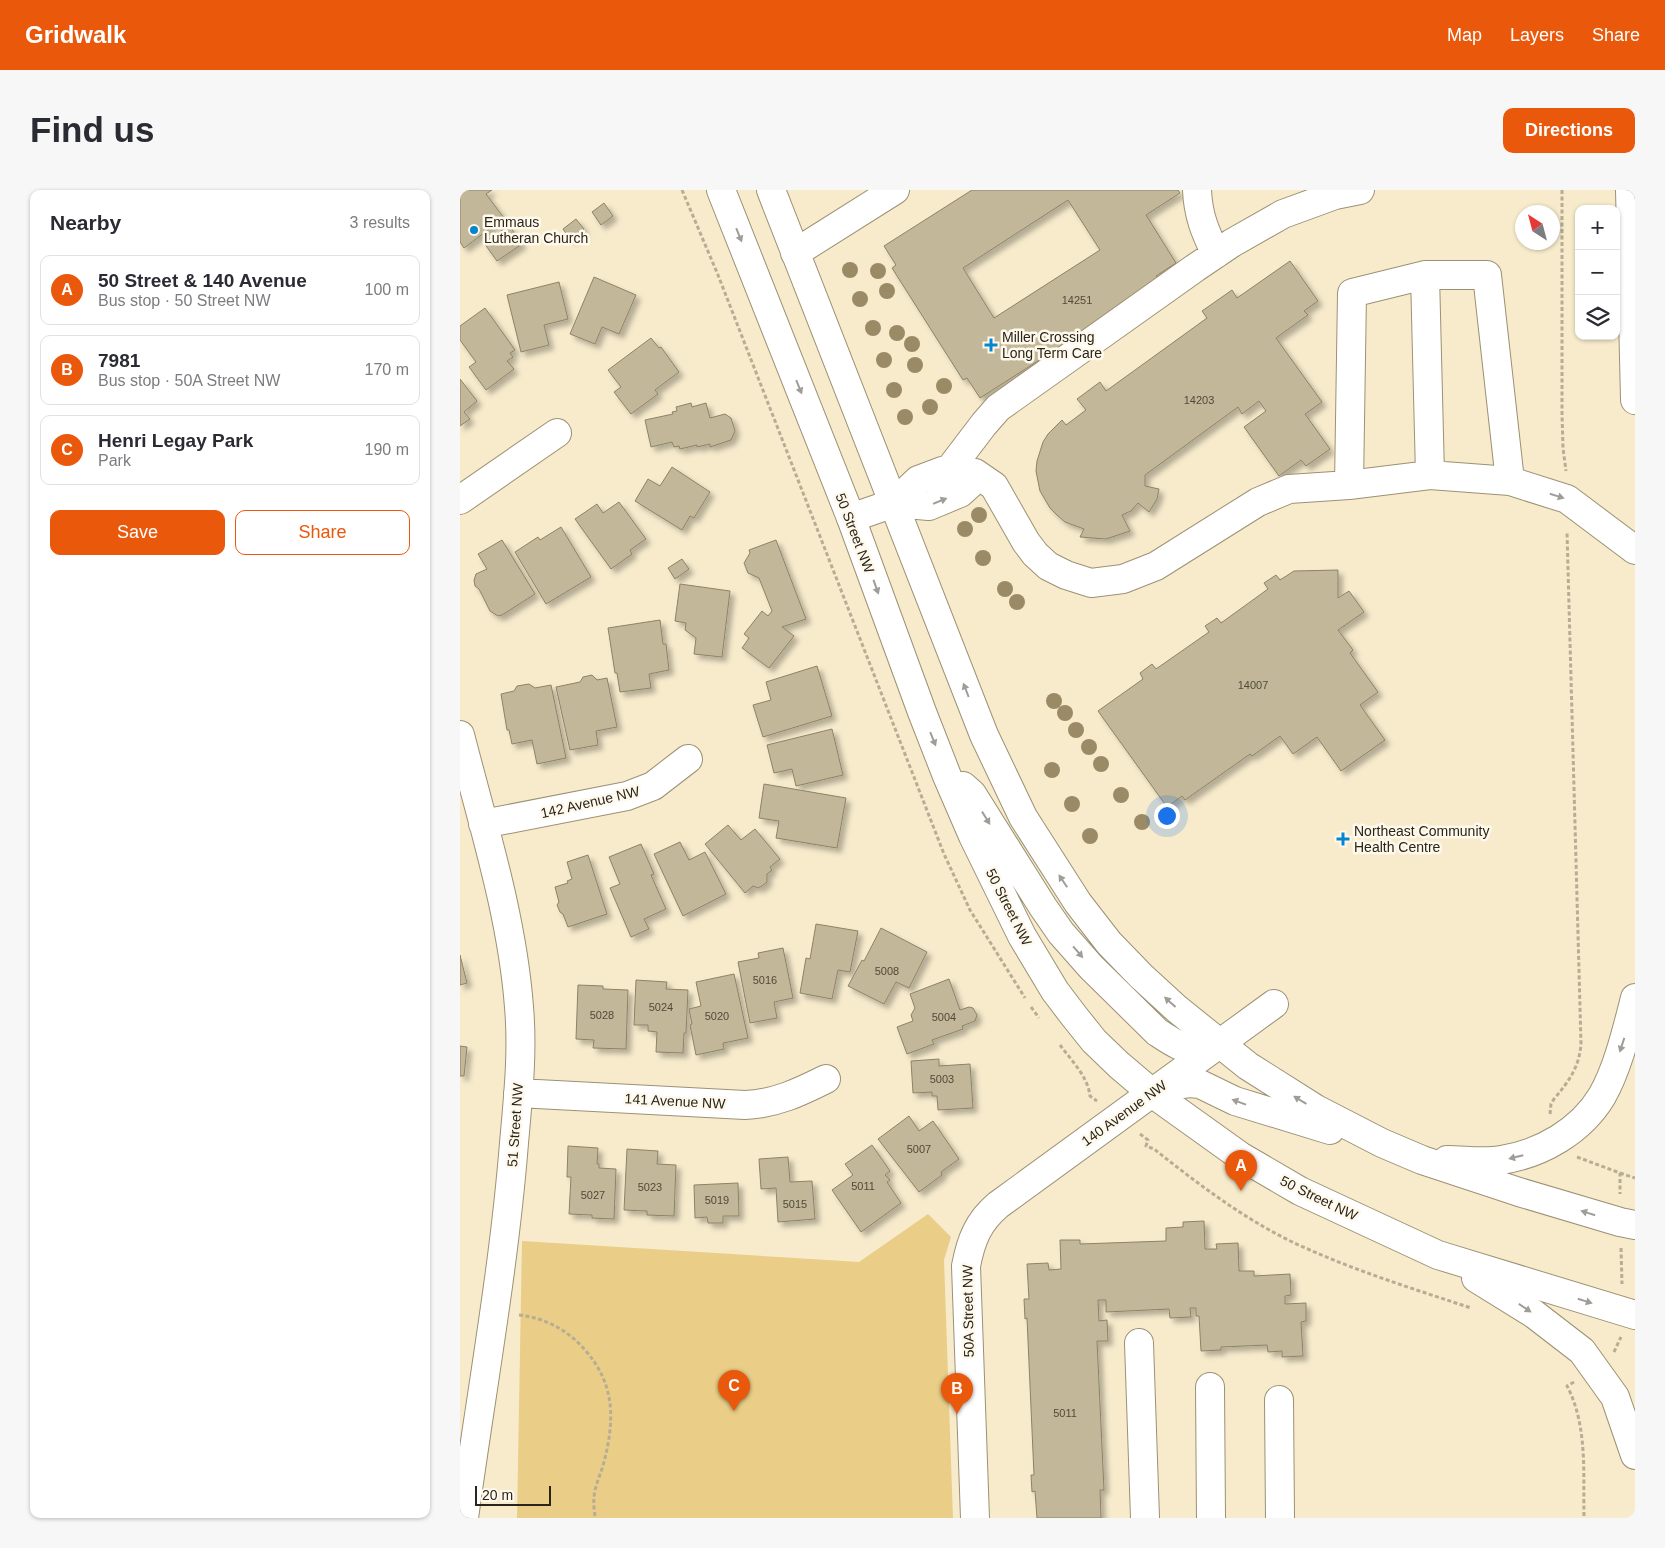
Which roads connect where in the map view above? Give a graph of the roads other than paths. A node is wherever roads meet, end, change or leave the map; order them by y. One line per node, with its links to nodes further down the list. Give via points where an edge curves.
1 (721, 190): 19 (main road, 50 Street NW, one-way to 19)
2 (771, 190): 8 (main road)
3 (895, 190): 8 (main road)
4 (1197, 190): 9 (main road, via 1201,221)
5 (1360, 190): 7 (main road)
6 (1630, 190): 11 (main road)
7 (1292, 199): 9 (main road, via 1283,214)
8 (795, 252): 18 (main road)
9 (1216, 254): 13 (main road, via 998,408 984,424)
10 (1425, 275): 14 (main road); 15 (main road, via 1487,275); 16 (main road, via 1352,293)
11 (1635, 400)
12 (557, 433): 17 (main road)
13 (962, 472): 16 (main road, via 994,486 1034,554 1048,566 1091,583 1123,578 1156,566 1258,502 1289,489); 18 (main road, via 970,484 960,493 929,506)
14 (1430, 476): 15 (main road); 16 (main road)
15 (1510, 482): 20 (main road, one-way to 20, via 1567,499)
16 (1349, 485)
17 (460, 500)
18 (894, 503): 19 (main road); 27 (main road, one-way to 18, via 1141,976 1110,943 1078,904 1032,832 984,735)
19 (850, 518): 23 (main road, 50 Street NW, one-way to 23)
20 (1635, 550)
21 (460, 735): 24 (main road, 51 Street NW)
22 (688, 759): 24 (main road, 142 Avenue NW, via 653,786 627,796)
23 (944, 768): 27 (main road, one-way to 27, via 972,794 1043,907 1091,967 1167,1039 1198,1050); 30 (main road, 50 Street NW, via 1022,936 1056,991 1094,1041)
24 (483, 824): 29 (main road, 51 Street NW, via 506,912 516,968 520,1010)
25 (1635, 998): 31 (main road, one-way to 31, via 1612,1076 1602,1096 1569,1132 1520,1157 1498,1161)
26 (1274, 1004): 27 (main road, 140 Avenue NW)
27 (1219, 1044): 30 (main road, 140 Avenue NW); 31 (main road, one-way to 27, via 1316,1109)
28 (826, 1079): 29 (main road, 141 Avenue NW, via 788,1098 745,1105)
29 (518, 1092): 40 (main road, 51 Street NW, via 512,1170)
30 (1152, 1094): 31 (main road, one-way to 30, via 1234,1101 1200,1084 1174,1085); 33 (main road, 140 Avenue NW, via 998,1205); 34 (main road, 50 Street NW, via 1240,1156 1300,1191)
31 (1412, 1156): 32 (main road, one-way to 31)
32 (1628, 1224)
33 (978, 1227): 41 (main road, 50A Street NW, via 970,1244 966,1266)
34 (1438, 1255): 35 (main road, 50 Street NW, one-way to 35); 39 (main road, one-way to 39, via 1534,1314 1582,1351 1615,1397)
35 (1629, 1314)
36 (1139, 1343): 42 (main road)
37 (1210, 1387): 43 (main road)
38 (1279, 1400): 44 (main road)
39 (1635, 1455)
40 (464, 1518)
41 (975, 1518)
42 (1145, 1518)
43 (1212, 1518)
44 (1280, 1518)

